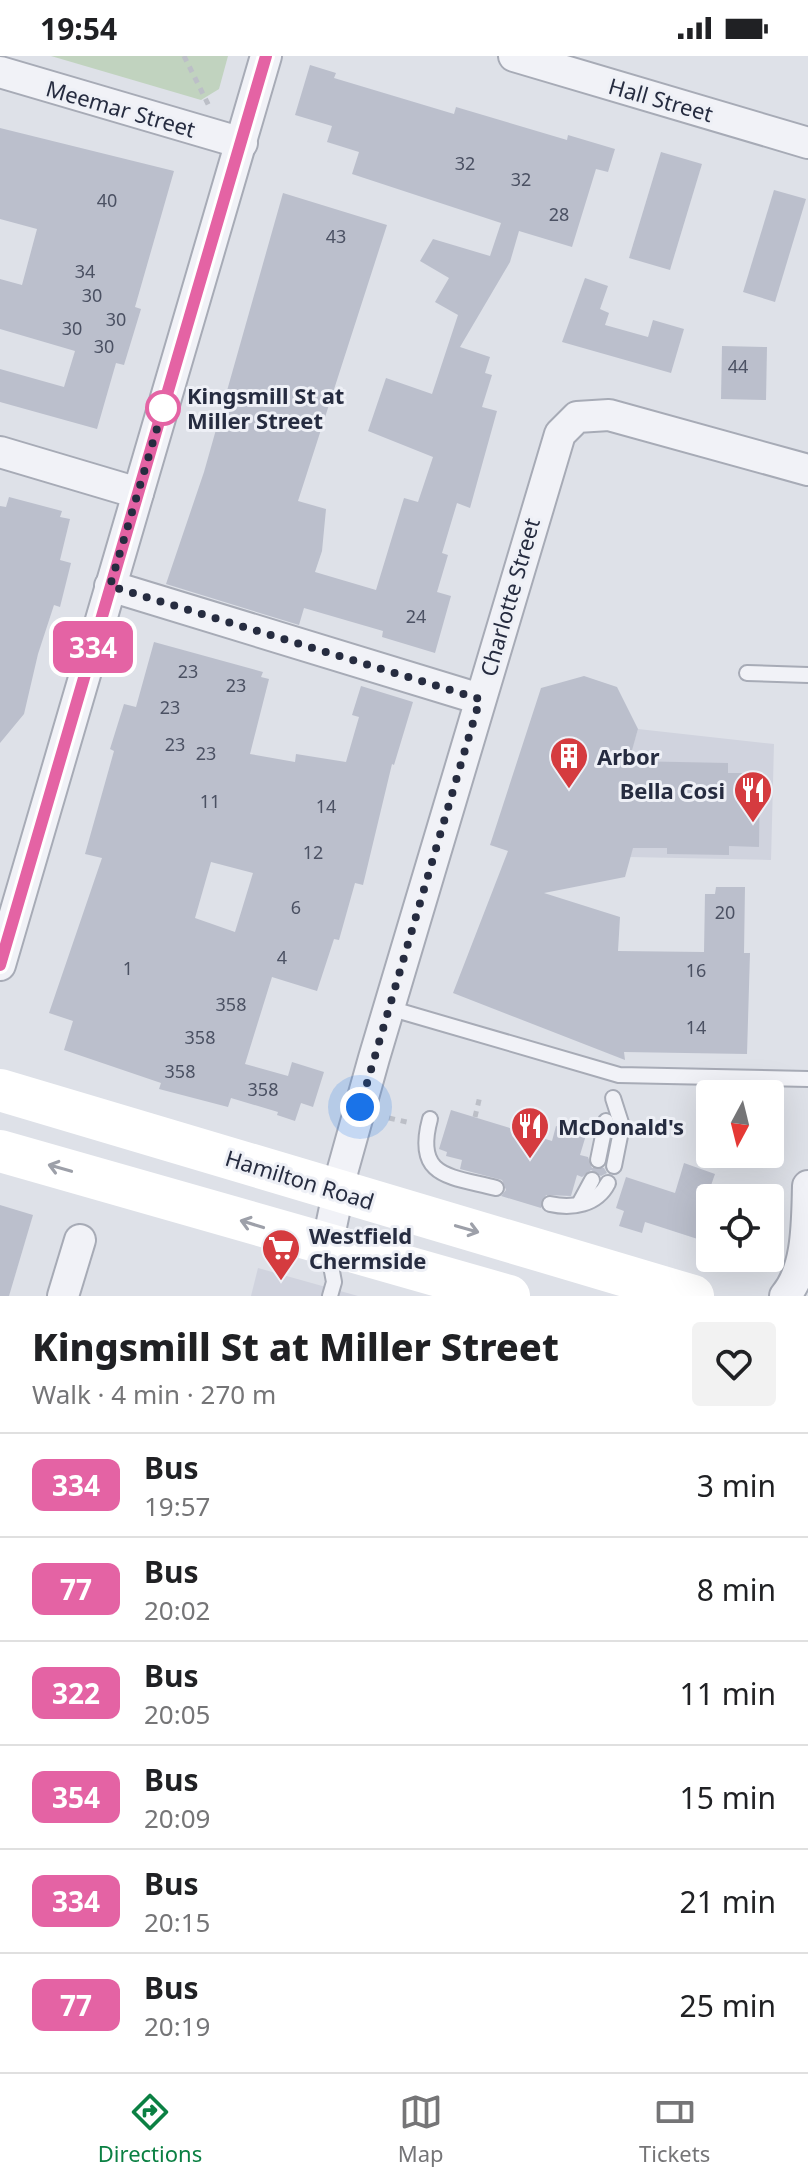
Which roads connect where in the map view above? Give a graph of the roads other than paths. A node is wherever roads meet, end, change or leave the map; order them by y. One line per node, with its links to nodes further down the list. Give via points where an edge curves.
1 (266, 56): 4 (street)
2 (514, 56): 5 (street, Hall Street)
3 (0, 72): 4 (street, Meemar Street)
4 (242, 143): 8 (street)
5 (808, 143)
6 (0, 452): 8 (street)
7 (808, 470): 12 (street, Charlotte Street, via 609,415 577,417 554,445)
8 (138, 493): 9 (street)
9 (110, 586): 12 (street); 13 (street)
10 (747, 673): 11 (lane)
11 (808, 675)
12 (480, 699): 14 (street, Charlotte Street)
13 (0, 965)
14 (389, 1008): 15 (lane, via 619,1075); 27 (street, Charlotte Street)
15 (808, 1079)
16 (0, 1090): 27 (main road, Hamilton Road)
17 (613, 1098): 22 (lane, via 622,1126)
18 (430, 1119): 26 (lane, via 424,1147 431,1165)
19 (606, 1121): 21 (lane)
20 (0, 1151): 31 (main road, one-way to 20)
21 (598, 1160)
22 (614, 1166)
23 (592, 1180): 29 (lane)
24 (608, 1183): 29 (lane, via 598,1198)
25 (808, 1186): 32 (street)
26 (496, 1188)
27 (338, 1191): 31 (street, Charlotte Street); 36 (main road, Hamilton Road, one-way to 36)
28 (550, 1204): 29 (lane)
29 (579, 1204)
30 (80, 1240): 33 (street)
31 (327, 1246): 34 (lane, via 334,1282); 35 (main road)
32 (807, 1252): 37 (street, via 800,1275)
33 (63, 1296)
34 (330, 1296)
35 (509, 1296)
36 (693, 1296)
37 (785, 1296)

